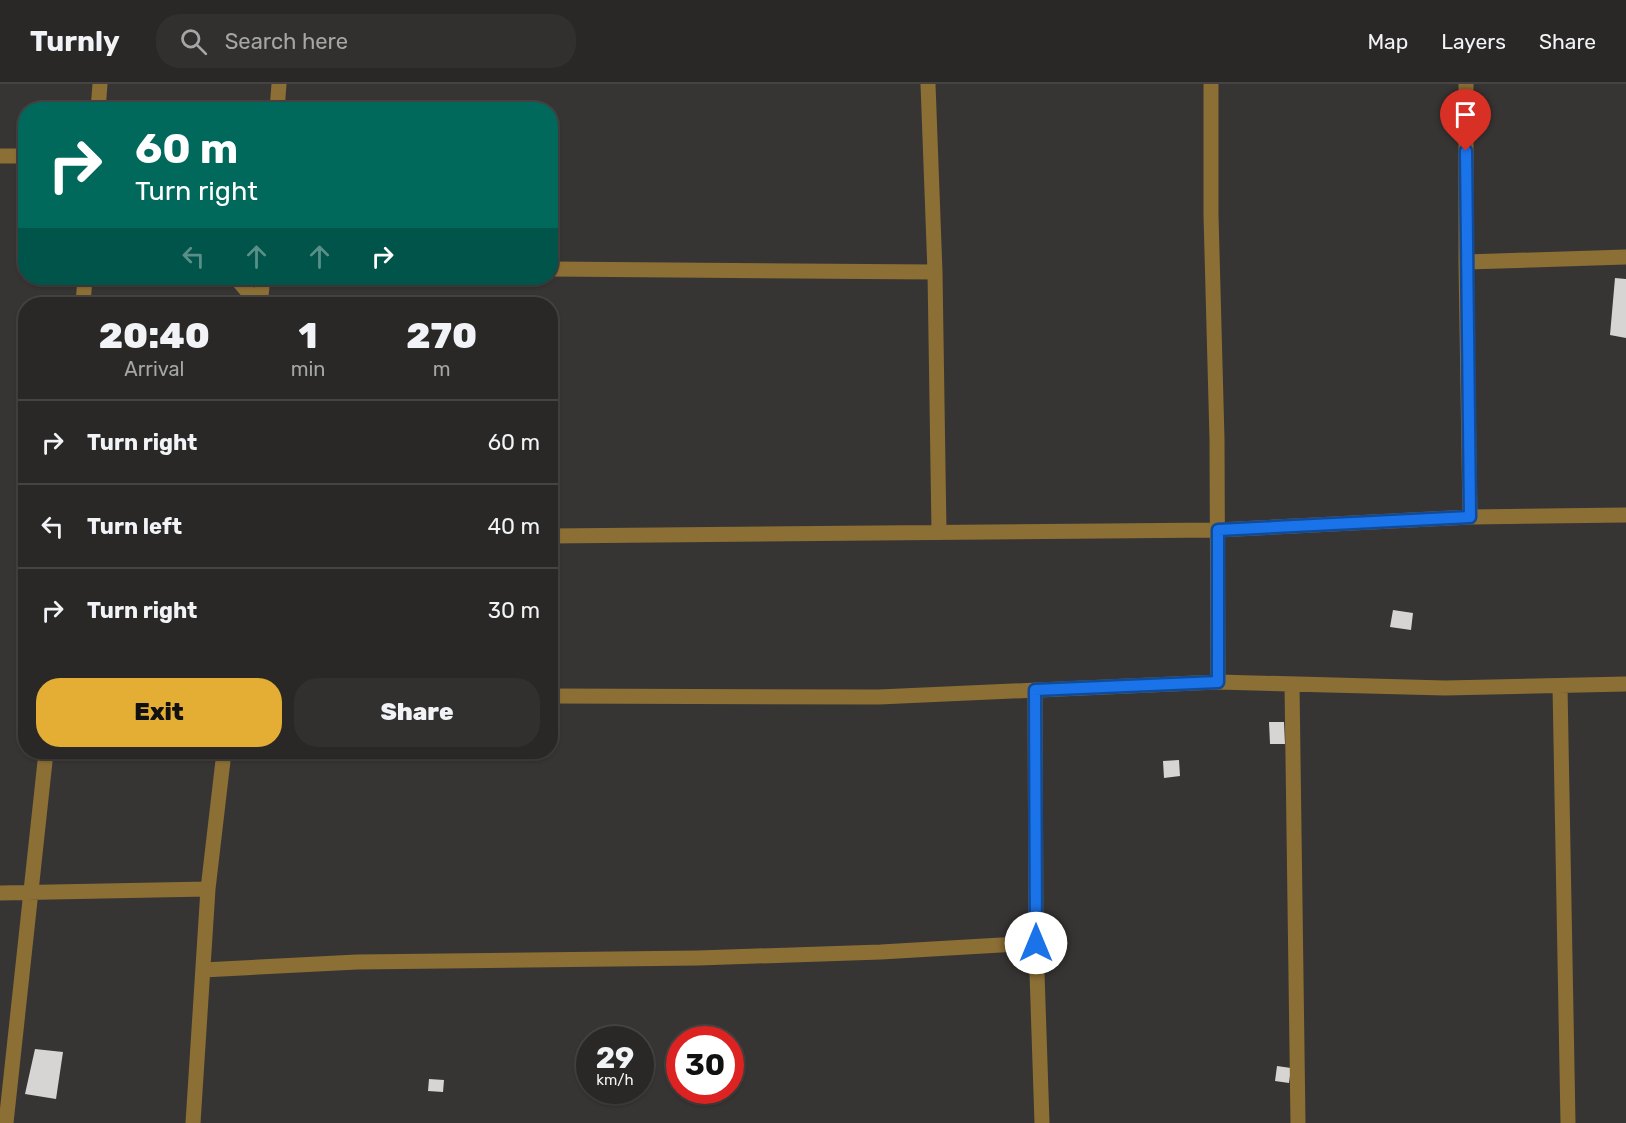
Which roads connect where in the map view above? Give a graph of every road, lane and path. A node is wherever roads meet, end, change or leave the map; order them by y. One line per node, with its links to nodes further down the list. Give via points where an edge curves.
1 (100, 84): 6 (street)
2 (279, 84): 7 (street)
3 (928, 84): 13 (street)
4 (1211, 84): 18 (street)
5 (1466, 84): 11 (street)
6 (99, 102)
7 (278, 102)
8 (0, 156): 9 (street)
9 (18, 156)
10 (1626, 257): 11 (street)
11 (1466, 262): 17 (street)
12 (558, 269): 13 (street)
13 (935, 272): 19 (street)
14 (242, 285): 15 (street)
15 (253, 297)
16 (1626, 515): 17 (street)
17 (1470, 517): 18 (street)
18 (1218, 530): 19 (street); 21 (street)
19 (939, 532): 20 (street)
20 (558, 536)
21 (1218, 682): 22 (street); 25 (street)
22 (1292, 684): 24 (street); 38 (street)
23 (1626, 684): 24 (street)
24 (1560, 686): 39 (street)
25 (1035, 690): 26 (street, via 879,697); 32 (street)
26 (558, 696)
27 (45, 759): 31 (street)
28 (223, 759): 29 (street)
29 (208, 889): 31 (street); 33 (street)
30 (0, 893): 31 (street)
31 (29, 894): 34 (street)
32 (1036, 943): 33 (street, via 698,958 357,962); 37 (street)
33 (203, 970): 36 (street)
34 (7, 1036): 35 (street)
35 (6, 1123)
36 (194, 1123)
37 (1042, 1123)
38 (1298, 1123)
39 (1568, 1123)

